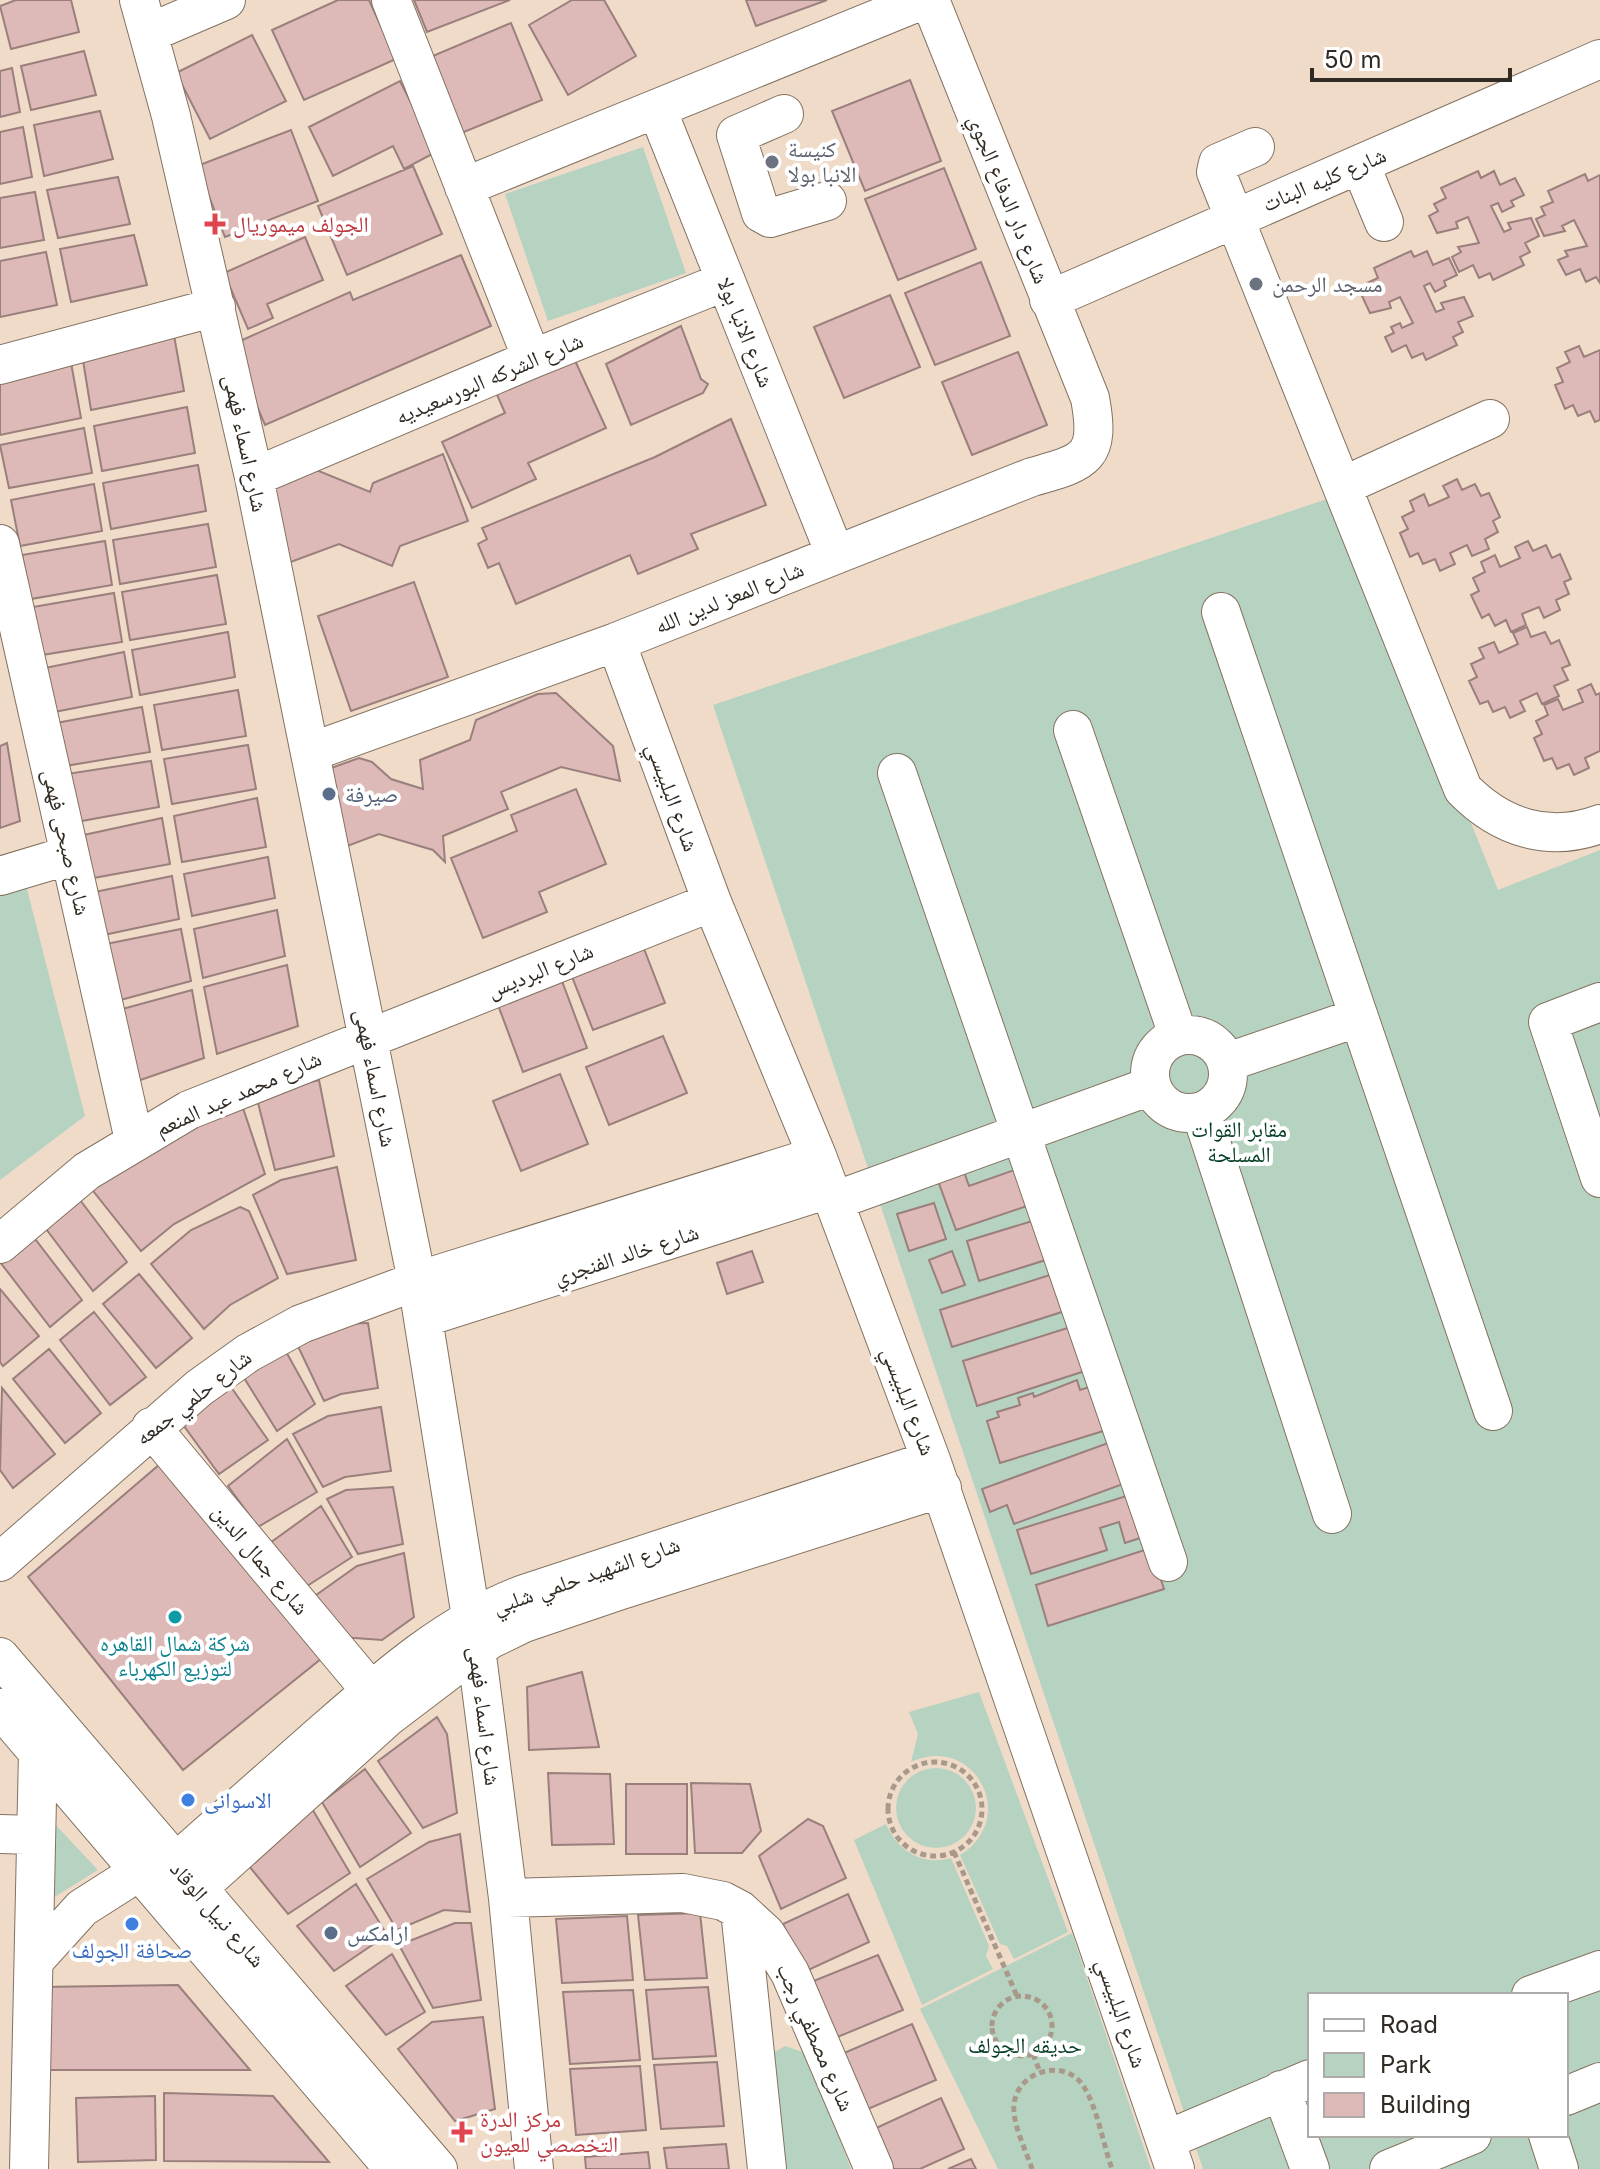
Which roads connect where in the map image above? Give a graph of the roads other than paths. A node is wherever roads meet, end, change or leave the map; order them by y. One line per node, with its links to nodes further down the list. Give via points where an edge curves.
1 (226, 0): 5 (street)
2 (391, 0): 12 (street)
3 (923, 0): 7 (street)
4 (930, 0): 18 (street, شارع دار الدفاع الجوي)
5 (144, 16): 19 (street, شارع اسماء فهمى)
6 (1600, 59): 10 (street, شارع كليه البنات)
7 (657, 109): 12 (street); 13 (street, شارع الانبا بولا)
8 (784, 114): 11 (street, via 737,132)
9 (1255, 147): 15 (street, via 1215,167)
10 (1360, 164): 15 (street, شارع كليه البنات); 16 (street)
11 (749, 178): 13 (street); 14 (street, via 767,217)
12 (464, 187): 20 (street)
13 (692, 198): 17 (street, شارع الانبا بولا)
14 (827, 201)
15 (1236, 218): 18 (street, شارع كليه البنات); 25 (street)
16 (1384, 222)
17 (726, 281): 20 (street, شارع الشركه البورسعيديه); 27 (street, شارع الانبا بولا)
18 (1049, 300): 22 (street, شارع دار الدفاع الجوي)
19 (216, 307): 21 (street); 24 (street, شارع اسماء فهمى)
20 (532, 359): 24 (street, شارع الشركه البورسعيديه)
21 (0, 365)
22 (1090, 398): 27 (street, شارع المعز لدين الله, via 1097,432 1087,455 1065,468)
23 (1490, 419): 25 (street)
24 (254, 477): 32 (street, شارع اسماء فهمى)
25 (1343, 486): 34 (street, via 1463,789 1488,812 1518,827 1562,833)
26 (0, 544): 28 (street, شارع صبحى فهمى)
27 (835, 554): 30 (street, شارع المعز لدين الله)
28 (6, 610): 35 (street, شارع صبحى فهمى)
29 (1221, 612): 39 (street)
30 (616, 642): 32 (street, شارع المعز لدين الله); 37 (street, شارع البلبيسي)
31 (1073, 730): 40 (street)
32 (311, 752): 41 (street, شارع اسماء فهمى)
33 (897, 773): 45 (street)
34 (1600, 824)
35 (70, 855): 36 (street); 46 (street, شارع صبحى فهمى)
36 (0, 876)
37 (712, 902): 41 (street, شارع البرديس); 48 (street, شارع البلبيسي)
38 (1600, 1002): 47 (street, via 1548,1022)
39 (1359, 1017): 42 (street); 52 (street)
40 (1178, 1035): 42 (street, via 1198,1035 1217,1045); 43 (street, via 1160,1046 1150,1065)
41 (368, 1039): 46 (street, شارع محمد عبد المنعم, via 232,1091); 50 (street, شارع اسماء فهمى)
42 (1228, 1062): 44 (street, via 1229,1083 1219,1101)
43 (1151, 1086): 44 (street, via 1162,1103 1180,1113); 45 (street)
44 (1201, 1112): 55 (street)
45 (1018, 1132): 48 (street); 57 (street)
46 (134, 1140): 49 (street, شارع محمد عبد المنعم)
47 (1600, 1178)
48 (826, 1182): 50 (street, شارع خالد الفنجري); 51 (street, شارع خالد الفنجري); 54 (street, شارع البلبيسي)
49 (0, 1244)
50 (417, 1281): 51 (street, شارع اسماء فهمى); 53 (street, شارع حلمي جمعه, via 301,1324 248,1353)
51 (423, 1318): 58 (street, شارع اسماء فهمى)
52 (1493, 1411)
53 (151, 1427): 56 (street, شارع حلمي جمعه); 60 (street, شارع جمال الدين)
54 (936, 1474): 58 (street, شارع الشهيد حلمي شلبي, via 524,1594); 77 (street, شارع البلبيسي)
55 (1332, 1514)
56 (0, 1562)
57 (1168, 1562)
58 (474, 1632): 60 (street, شارع الشهيد حلمي شلبي); 64 (street, شارع الشهيد حلمي شلبي, via 389,1716); 65 (street, شارع اسماء فهمى)
59 (0, 1657): 64 (street, شارع نبيل الوقاد)
60 (371, 1691): 64 (street, شارع الشهيد حلمي شلبي)
61 (0, 1708): 62 (street, شارع نبيل الوقاد)
62 (38, 1752): 63 (street); 64 (street, شارع نبيل الوقاد)
63 (17, 1834): 67 (street)
64 (170, 1875): 67 (street, via 82,1908); 79 (street, شارع نبيل الوقاد); 80 (street, شارع نبيل الوقاد)
65 (508, 1898): 66 (street, شارع مصطفي رجب, via 683,1893); 81 (street, شارع اسماء فهمى)
66 (740, 1910): 70 (street, شارع مصطفي رجب, via 766,1934); 71 (street)
67 (34, 1961): 78 (street)
68 (1600, 1970): 69 (street)
69 (1537, 1993)
70 (805, 2002): 71 (street); 83 (street, شارع مصطفي رجب)
71 (751, 2016): 82 (street)
72 (1600, 2082): 74 (street)
73 (1295, 2084): 77 (street); 84 (street)
74 (1568, 2095)
75 (1467, 2137): 85 (street)
76 (1549, 2137): 86 (street)
77 (1170, 2154)
78 (29, 2169)
79 (394, 2169)
80 (438, 2169)
81 (534, 2169)
82 (767, 2169)
83 (874, 2169)
84 (1310, 2169)
85 (1389, 2169)
86 (1559, 2169)

